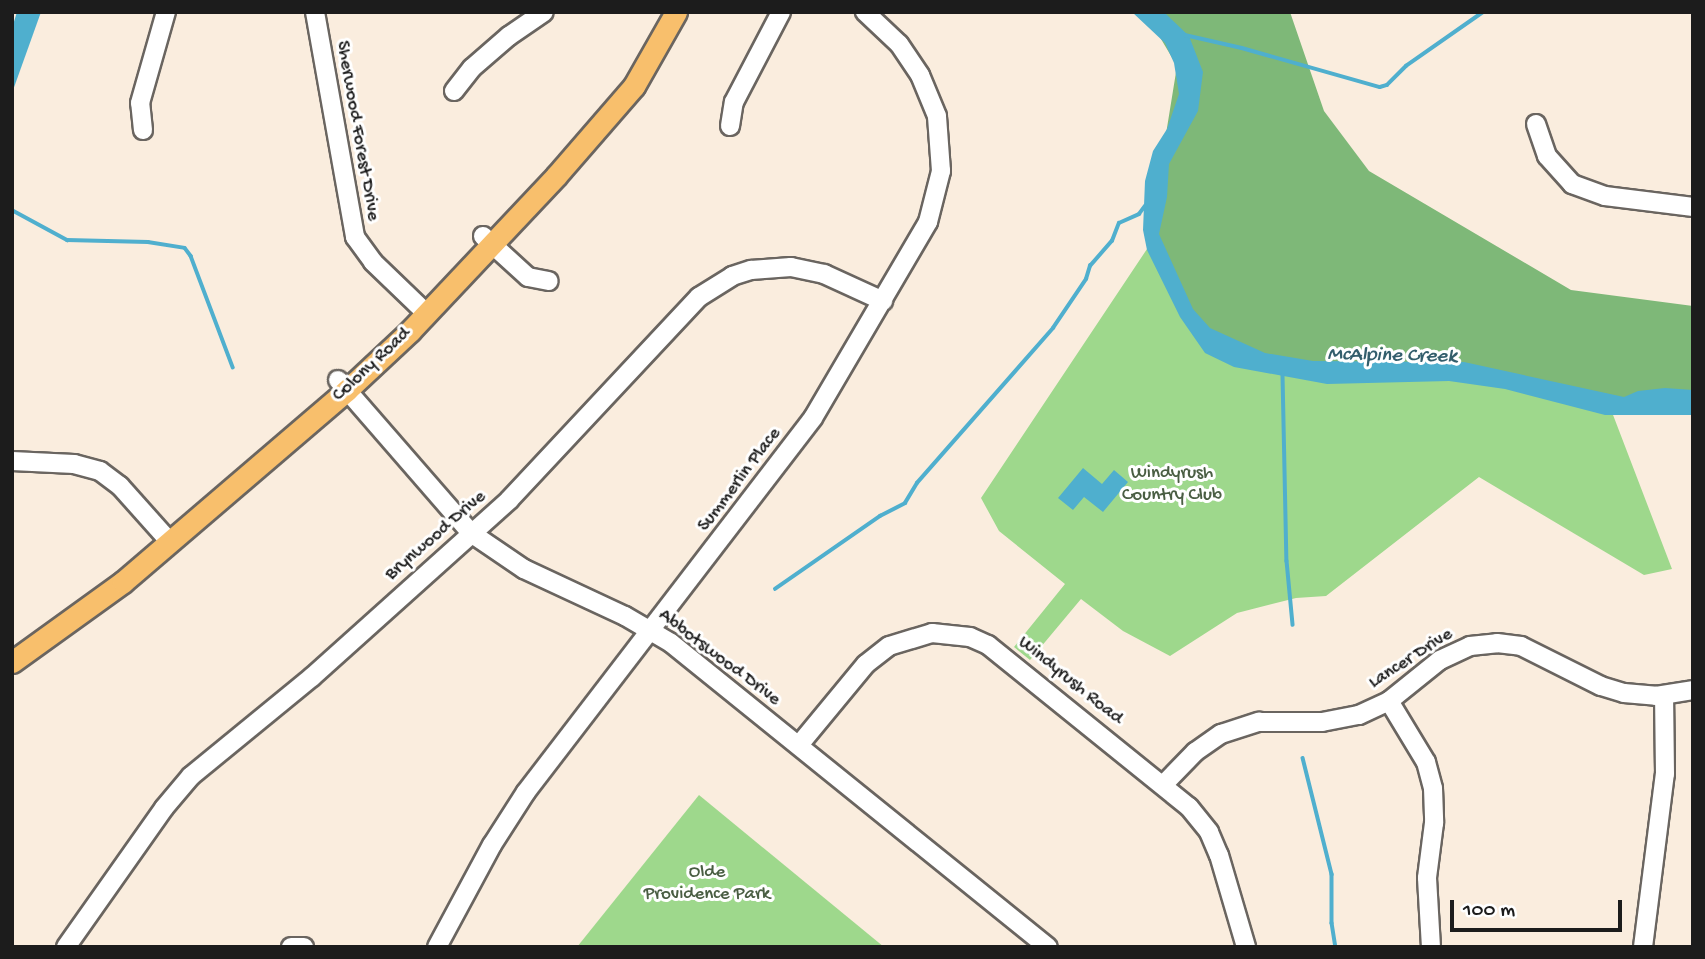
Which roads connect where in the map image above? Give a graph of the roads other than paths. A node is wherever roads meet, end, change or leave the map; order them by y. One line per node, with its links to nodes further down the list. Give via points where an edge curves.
1 (166, 12): 11 (street, via 140,103)
2 (315, 12): 16 (street, Sherwood Forest Drive, via 355,237 360,249)
3 (544, 12): 8 (street, via 472,68)
4 (665, 12): 13 (main road, Colony Road, via 630,75)
5 (676, 12): 13 (main road, Colony Road, via 634,86)
6 (781, 12): 10 (street, via 734,102)
7 (865, 12): 15 (street, Summerlin Place, via 899,44 920,75 941,138 942,171 933,208)
8 (454, 91)
9 (1536, 124): 12 (street, via 1547,156 1572,184 1605,196)
10 (730, 126)
11 (143, 130)
12 (1693, 207)
13 (487, 240): 14 (street, via 528,276); 16 (main road, Colony Road)
14 (549, 281)
15 (883, 301): 19 (street, Brynwood Drive, via 824,274 791,267 751,270 714,285 691,303 542,467); 21 (street, Summerlin Place, via 796,442)
16 (422, 310): 17 (main road, Colony Road)
17 (343, 385): 19 (street, Abbotswood Drive); 20 (main road, Colony Road)
18 (12, 461): 20 (street, via 75,464 100,471 120,485)
19 (471, 533): 21 (street, Abbotswood Drive, via 524,569); 29 (street, Brynwood Drive, via 312,677 191,776)
20 (166, 537): 22 (main road, Colony Road); 23 (main road, Colony Road, via 81,615)
21 (651, 630): 27 (street, Abbotswood Drive); 32 (street, Summerlin Place, via 514,809)
22 (12, 648)
23 (12, 662)
24 (1693, 691): 25 (street, Lancer Drive)
25 (1664, 696): 26 (street, Lancer Drive, via 1614,690 1535,652 1513,644 1486,643 1454,652); 36 (street, via 1665,774)
26 (1389, 701): 28 (street, Lancer Drive, via 1333,721 1279,720 1240,726 1195,752); 35 (street, via 1426,762 1433,788 1427,896)
27 (799, 745): 28 (street, Windyrush Road, via 856,674 881,652 922,635 951,634 988,645 1005,656); 33 (street, Abbotswood Drive)
28 (1164, 784): 34 (street, Windyrush Road, via 1189,807 1214,842)
29 (66, 947)
30 (291, 947): 31 (street)
31 (304, 947)
32 (437, 947)
33 (1048, 947)
34 (1245, 947)
35 (1432, 947)
36 (1643, 947)

